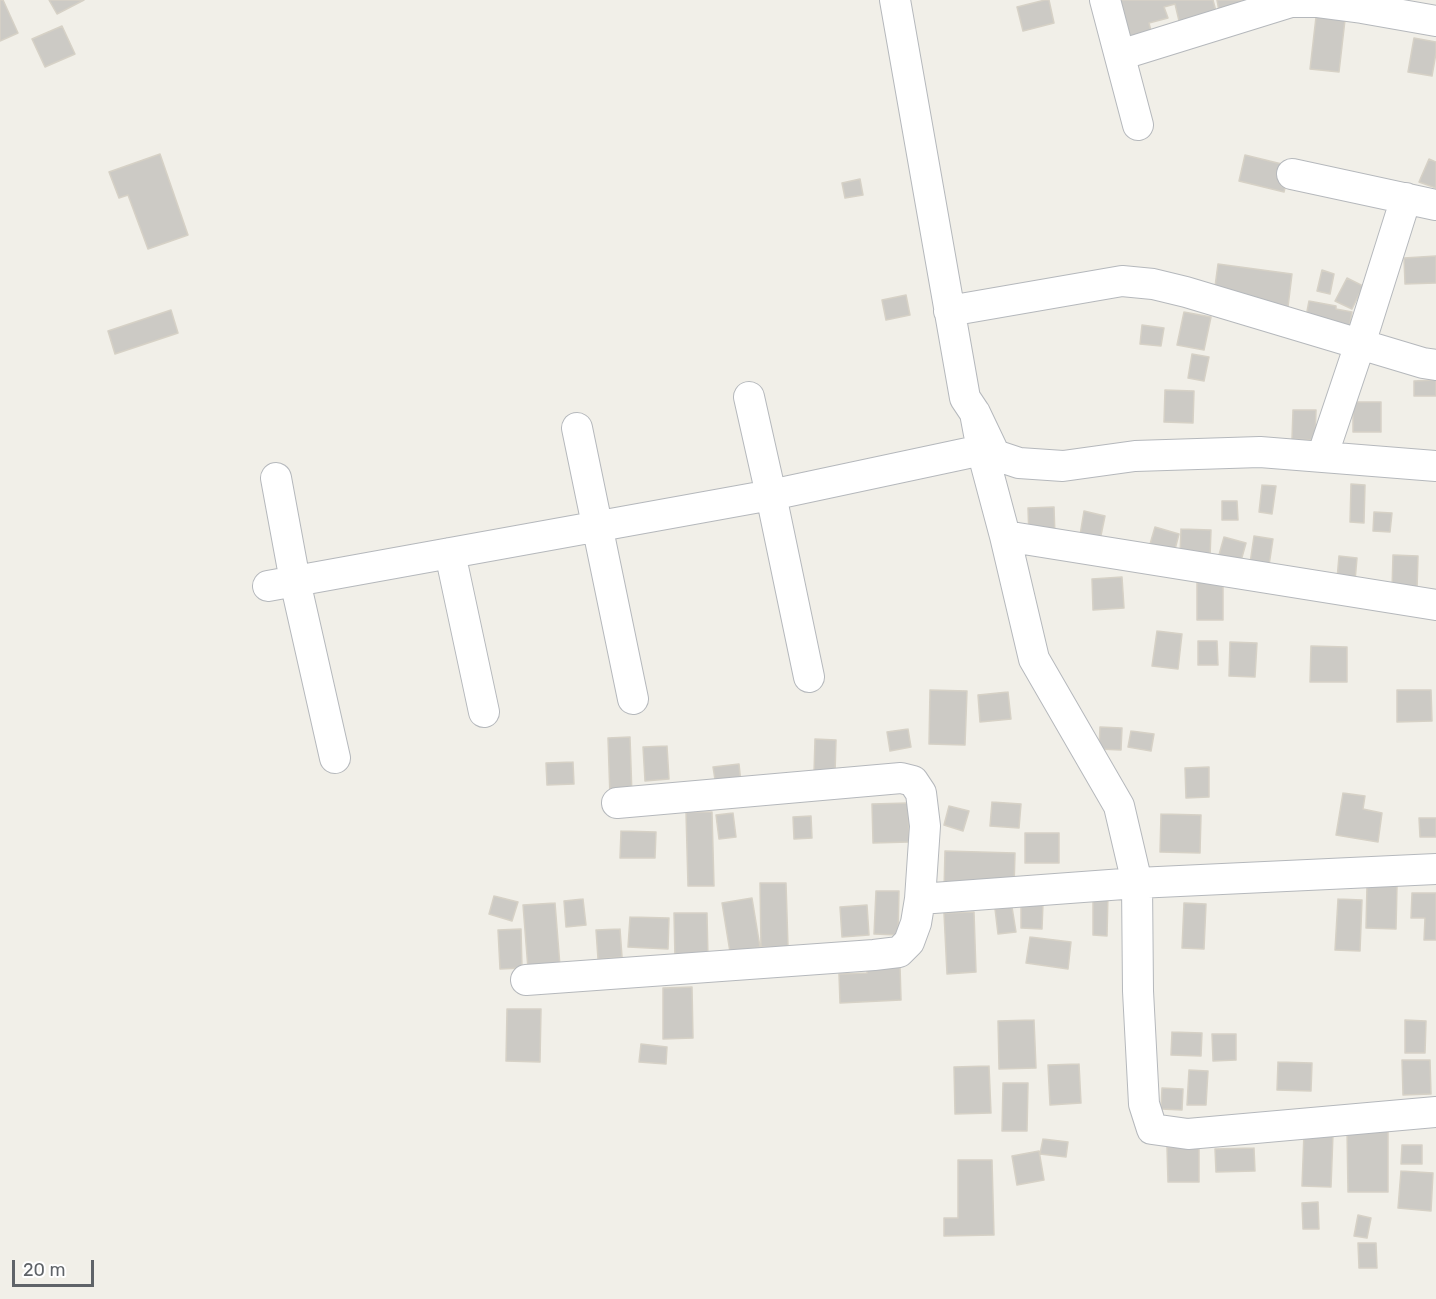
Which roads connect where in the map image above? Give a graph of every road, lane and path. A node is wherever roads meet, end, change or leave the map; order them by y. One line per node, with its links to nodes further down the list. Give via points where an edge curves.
1 (895, 0): 9 (street)
2 (1105, 0): 4 (street)
3 (1436, 21): 4 (street, via 1316,2 1291,2)
4 (1120, 55): 5 (street)
5 (1138, 125)
6 (1292, 174): 7 (street)
7 (1406, 198): 8 (street); 10 (street)
8 (1436, 205)
9 (950, 311): 10 (street, via 1122,281 1153,284); 13 (street, via 965,398)
10 (1360, 344): 11 (street); 16 (street)
11 (1436, 365)
12 (749, 397): 19 (street)
13 (975, 413): 15 (street); 16 (street, via 995,454 1019,463 1063,466 1135,456 1218,452)
14 (577, 428): 20 (street)
15 (982, 450): 19 (street); 21 (street)
16 (1322, 457): 17 (street)
17 (1436, 466)
18 (276, 478): 23 (street)
19 (771, 495): 20 (street); 25 (street)
20 (597, 526): 22 (street); 26 (street)
21 (1005, 536): 24 (street); 31 (street, via 1034,659 1119,806)
22 (450, 553): 23 (street); 27 (street)
23 (282, 583): 28 (street)
24 (1436, 605)
25 (809, 676)
26 (633, 699)
27 (484, 712)
28 (335, 758)
29 (617, 803): 32 (street, via 901,778 913,781 921,792 925,826)
30 (1436, 869): 31 (street)
31 (1137, 884): 32 (street); 34 (street, via 1144,1104 1152,1129 1188,1134)
32 (920, 899): 33 (street, via 909,942 899,952)
33 (526, 980)
34 (1436, 1112)

